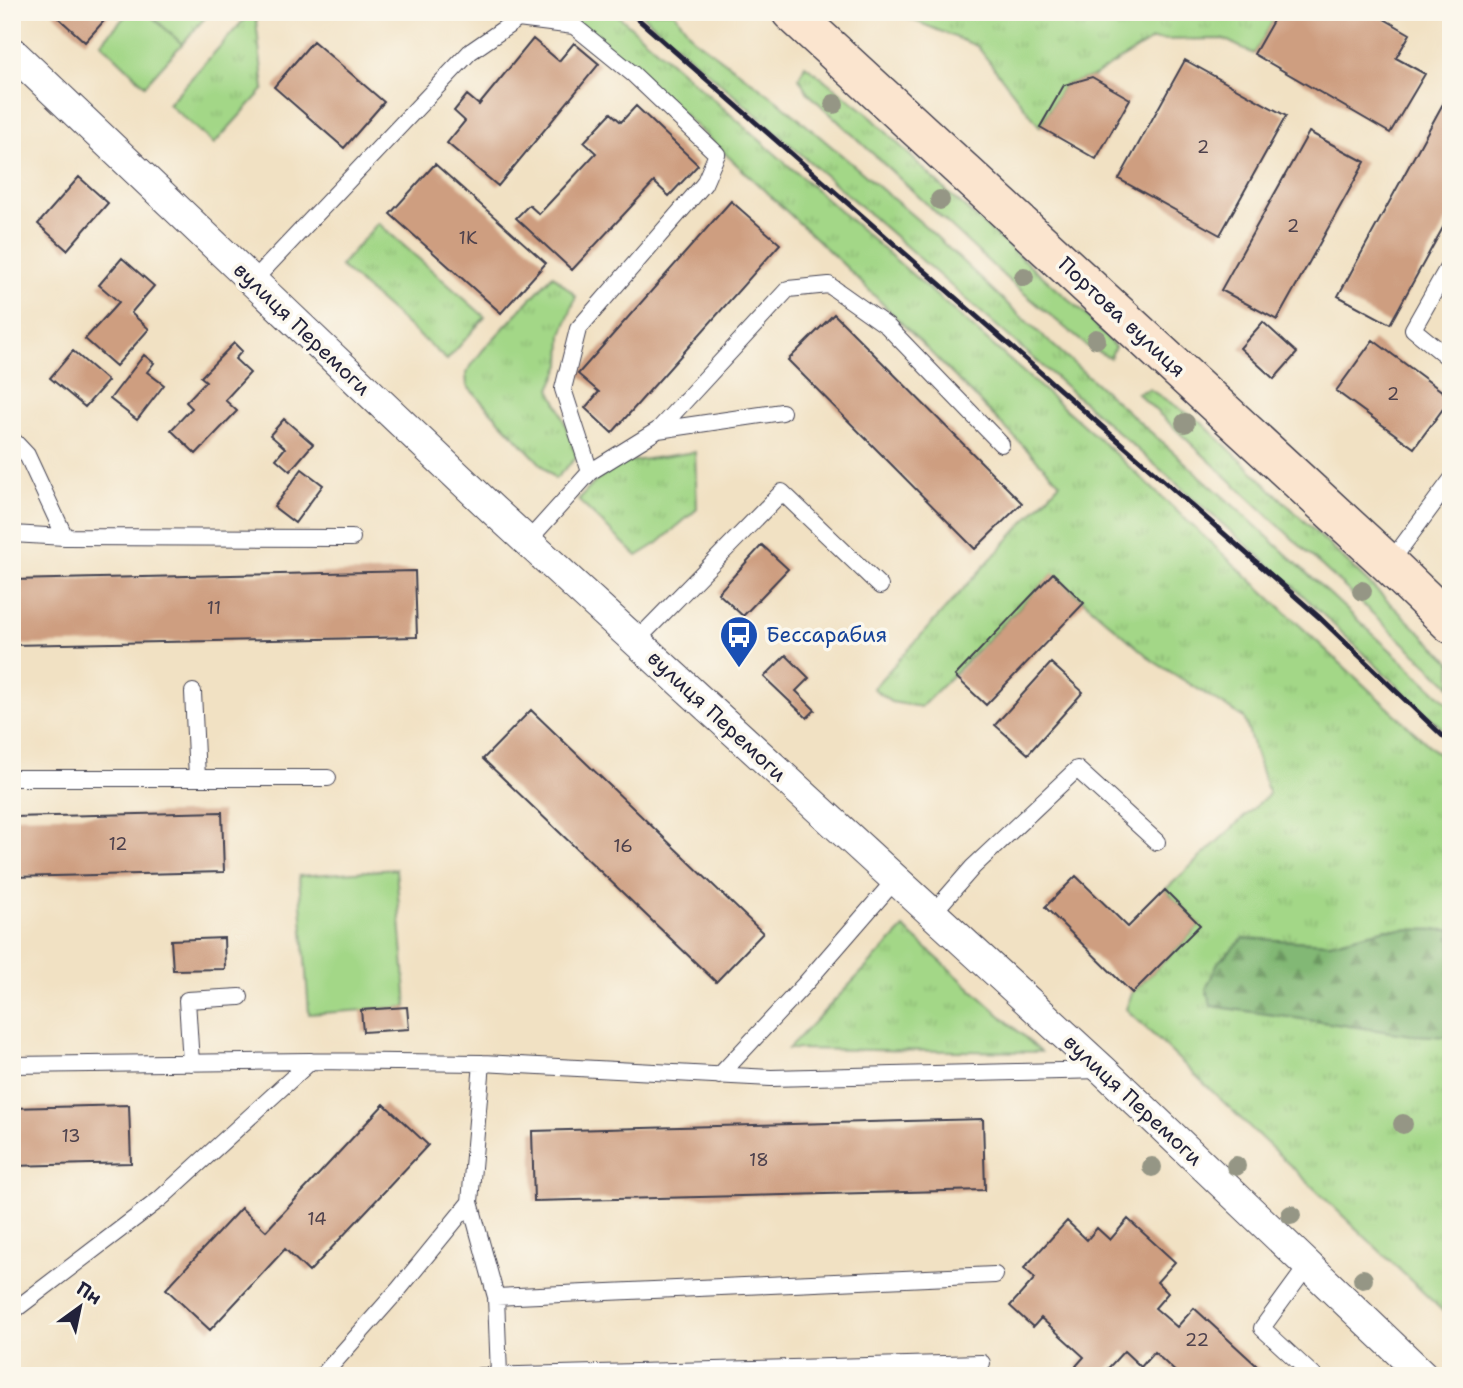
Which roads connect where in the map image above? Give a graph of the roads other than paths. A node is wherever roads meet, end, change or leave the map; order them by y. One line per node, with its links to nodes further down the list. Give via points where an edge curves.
1 (791, 12): 16 (main road, Портова вулиця)
2 (12, 52): 4 (street, вулиця Перемоги)
3 (1451, 262): 5 (lane, via 1413,329)
4 (253, 281): 10 (lane, via 470,52 518,19 574,26 633,74 717,154 704,184 578,329 563,389); 15 (street, вулиця Перемоги)
5 (1451, 360)
6 (782, 412): 7 (lane)
7 (659, 430): 9 (lane, via 788,289 829,285 887,326); 10 (lane)
8 (12, 439): 13 (lane, via 27,454)
9 (1001, 444)
10 (590, 472): 15 (lane)
11 (1451, 480): 16 (lane)
12 (12, 534): 13 (lane)
13 (65, 537): 14 (lane)
14 (352, 538)
15 (527, 542): 19 (street, вулиця Перемоги)
16 (1389, 564): 18 (main road, Портова вулиця)
17 (880, 586): 19 (lane, via 782,492)
18 (1451, 624)
19 (636, 641): 25 (street, вулиця Перемоги)
20 (192, 692): 22 (lane)
21 (12, 778): 22 (lane)
22 (197, 778): 23 (lane)
23 (328, 778)
24 (1157, 842): 26 (lane, via 1077,769 973,867)
25 (895, 880): 26 (street, вулиця Перемоги); 33 (lane)
26 (932, 914): 32 (street, вулиця Перемоги)
27 (240, 998): 29 (lane, via 187,1000)
28 (311, 1060): 29 (lane); 30 (lane); 38 (lane, via 160,1199)
29 (191, 1063): 31 (lane)
30 (482, 1063): 33 (lane); 34 (lane)
31 (12, 1065)
32 (1103, 1070): 33 (lane); 35 (street, вулиця Перемоги)
33 (719, 1076)
34 (470, 1202): 37 (lane); 42 (lane)
35 (1308, 1265): 44 (lane, via 1262,1328); 45 (street, вулиця Перемоги)
36 (995, 1275): 37 (lane)
37 (496, 1297): 41 (lane)
38 (12, 1312)
39 (982, 1363): 40 (lane)
40 (946, 1370): 41 (lane)
41 (499, 1375): 43 (lane)
42 (322, 1376)
43 (480, 1376)
44 (1314, 1376)
45 (1424, 1376)

